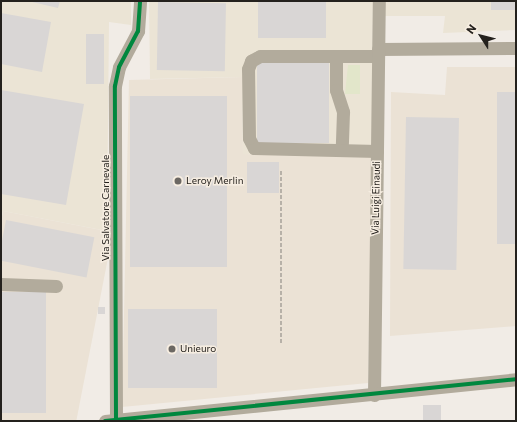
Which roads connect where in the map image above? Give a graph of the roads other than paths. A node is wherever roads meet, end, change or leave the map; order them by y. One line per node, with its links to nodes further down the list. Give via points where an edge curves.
1 (140, 1): 12 (street, Via Salvatore Carnevale, via 138,31 119,67 115,86)
2 (379, 1): 4 (street, Via Luigi Einaudi)
3 (516, 48): 4 (street)
4 (378, 52): 5 (street); 7 (street, Via Luigi Einaudi)
5 (336, 56): 6 (street, via 336,90 343,108); 6 (street, via 260,56 251,61 248,69 249,138 252,146 261,150)
6 (342, 150): 7 (street)
7 (377, 151): 11 (street, Via Luigi Einaudi)
8 (1, 284): 9 (street)
9 (56, 286)
10 (516, 379): 11 (street)
11 (374, 395): 12 (street)
12 (110, 420)

